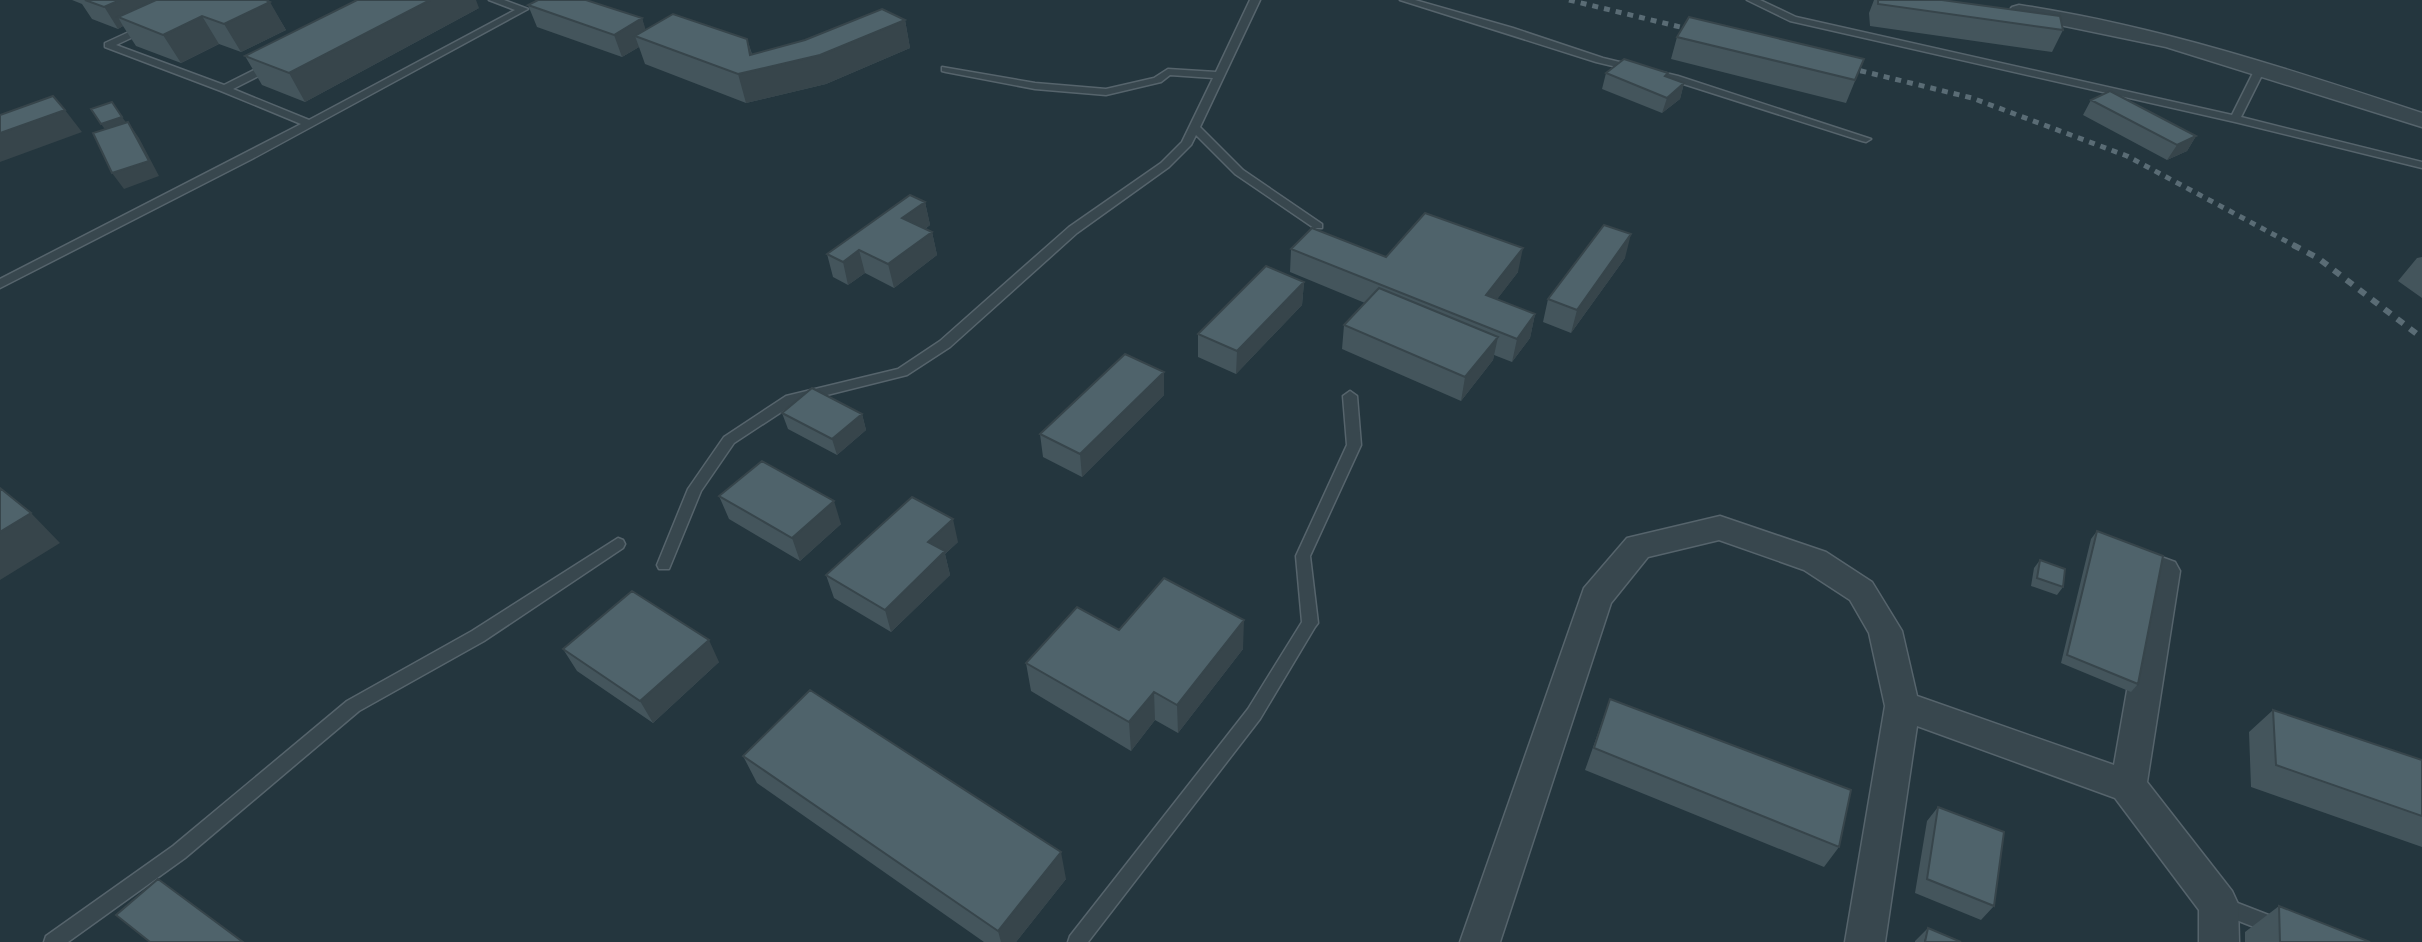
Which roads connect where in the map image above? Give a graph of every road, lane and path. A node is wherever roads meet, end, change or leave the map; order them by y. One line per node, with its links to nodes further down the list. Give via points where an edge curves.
1 (494, 0): 14 (lane, via 523,9)
2 (1255, 0): 10 (lane)
3 (1405, 0): 16 (lane)
4 (1752, 0): 12 (lane, via 1793,19)
5 (1999, 9): 8 (street, via 2166,39)
6 (151, 25): 11 (lane, via 108,45)
7 (279, 61): 11 (lane)
8 (2261, 67): 12 (lane); 13 (street)
9 (946, 69): 10 (lane, via 1035,86 1106,92 1157,80 1168,72)
10 (1217, 75): 15 (lane)
11 (225, 89): 14 (lane)
12 (2235, 119): 17 (lane)
13 (2422, 120)
14 (309, 124): 19 (lane)
15 (1194, 127): 18 (lane, via 1239,172); 22 (lane, via 1187,143 1165,165 1073,230 945,344 902,372 791,399 729,440 695,489)
16 (1866, 139)
17 (2422, 165)
18 (1318, 226)
19 (0, 284)
20 (1350, 396): 29 (lane, via 1354,445 1303,556 1310,623 1254,714)
21 (618, 544): 28 (lane, via 478,636 353,706 179,852)
22 (664, 565)
23 (2164, 571): 25 (street)
24 (1902, 706): 25 (street); 30 (street, via 1885,631 1861,591 1815,561 1720,528 1638,547 1596,597); 31 (street)
25 (2128, 786): 26 (street)
26 (2218, 904): 27 (lane); 32 (street)
27 (2302, 937)
28 (53, 942)
29 (1077, 942)
30 (1480, 942)
31 (1865, 942)
32 (2219, 942)

